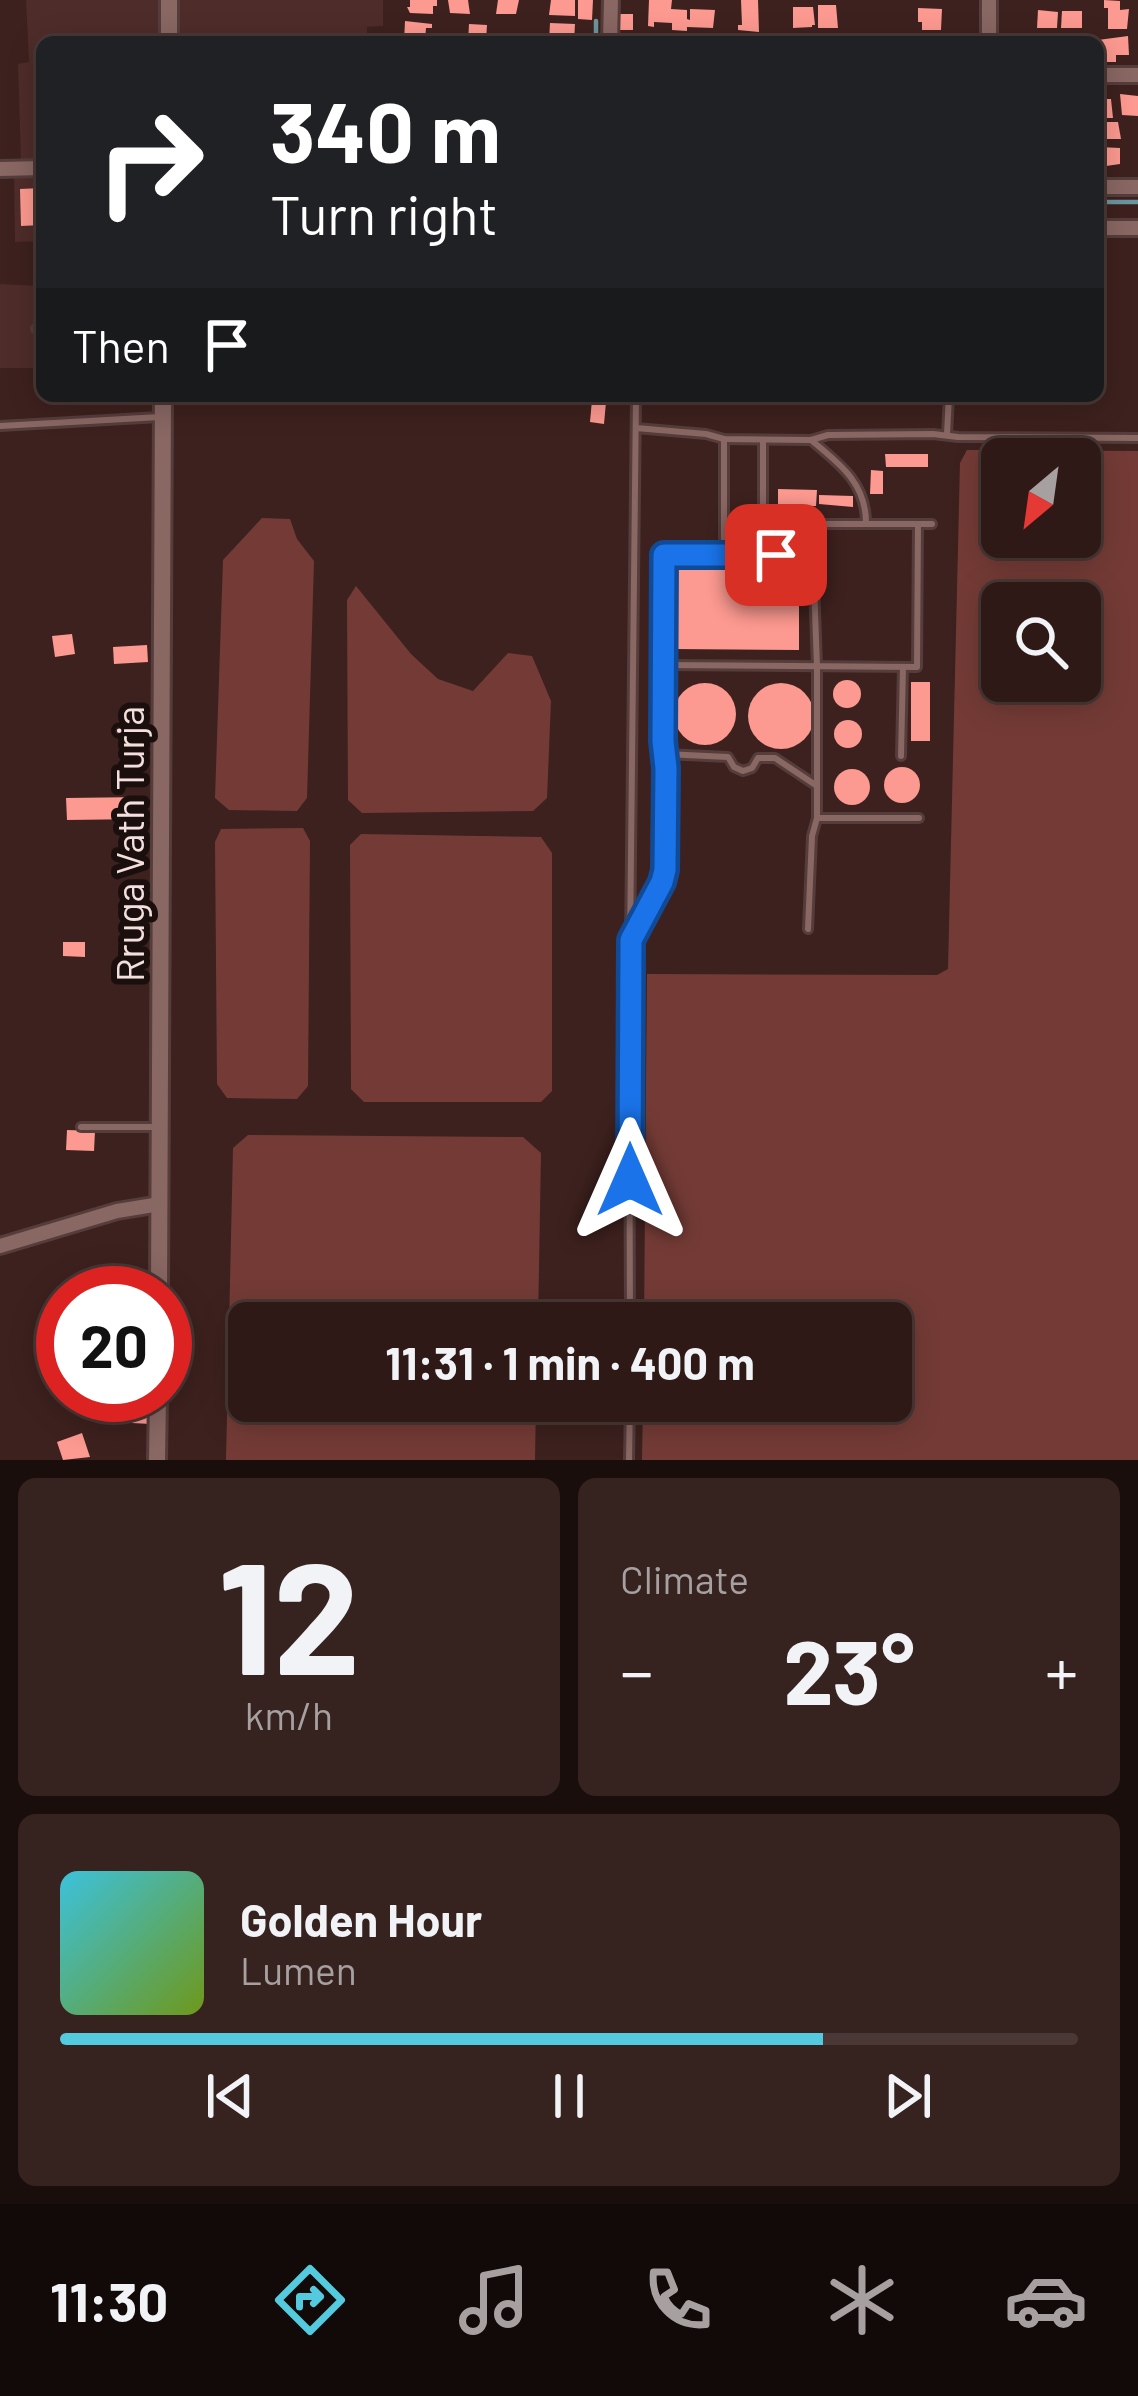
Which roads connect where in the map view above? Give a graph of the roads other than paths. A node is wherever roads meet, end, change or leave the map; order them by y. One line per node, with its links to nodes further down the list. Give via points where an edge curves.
1 (169, 0): 4 (street)
2 (610, 0): 5 (street)
3 (989, 0): 6 (street)
4 (169, 36)
5 (610, 36)
6 (988, 36)
7 (1138, 75): 8 (street)
8 (1104, 76)
9 (36, 168): 10 (street)
10 (0, 169)
11 (1104, 187): 12 (street)
12 (1138, 187)
13 (1104, 228): 14 (street)
14 (1138, 228)
15 (163, 402): 18 (street, Rruga Vath Turja)
16 (636, 402): 20 (lane)
17 (949, 402): 21 (lane)
18 (163, 417): 19 (lane); 41 (street, Rruga Vath Turja)
19 (0, 426)
20 (635, 428): 23 (lane); 39 (lane)
21 (946, 435): 22 (lane); 25 (lane)
22 (1138, 438)
23 (724, 439): 24 (lane); 24 (lane, via 724,538 763,538)
24 (763, 440): 25 (lane)
25 (811, 440): 26 (lane, via 864,496)
26 (866, 524): 27 (lane); 29 (lane, via 814,524)
27 (918, 524): 28 (lane); 32 (lane, via 917,667)
28 (932, 524)
29 (813, 555): 30 (lane, via 664,555); 31 (lane)
30 (664, 665): 31 (lane); 33 (lane)
31 (817, 667): 32 (lane); 35 (lane)
32 (903, 667): 34 (lane)
33 (664, 754): 35 (lane, via 728,757 743,771 758,758 775,758); 39 (lane, via 665,870)
34 (901, 755)
35 (817, 785): 36 (lane)
36 (817, 818): 37 (lane); 38 (lane)
37 (919, 818)
38 (808, 929)
39 (631, 940): 45 (lane)
40 (82, 1127): 41 (lane)
41 (159, 1127): 42 (street, Rruga Vath Turja)
42 (160, 1204): 43 (street); 44 (street, Rruga Vath Turja)
43 (0, 1246)
44 (159, 1266)
45 (630, 1302)
46 (158, 1422): 48 (street)
47 (630, 1422): 49 (lane)
48 (157, 1460)
49 (629, 1460)

